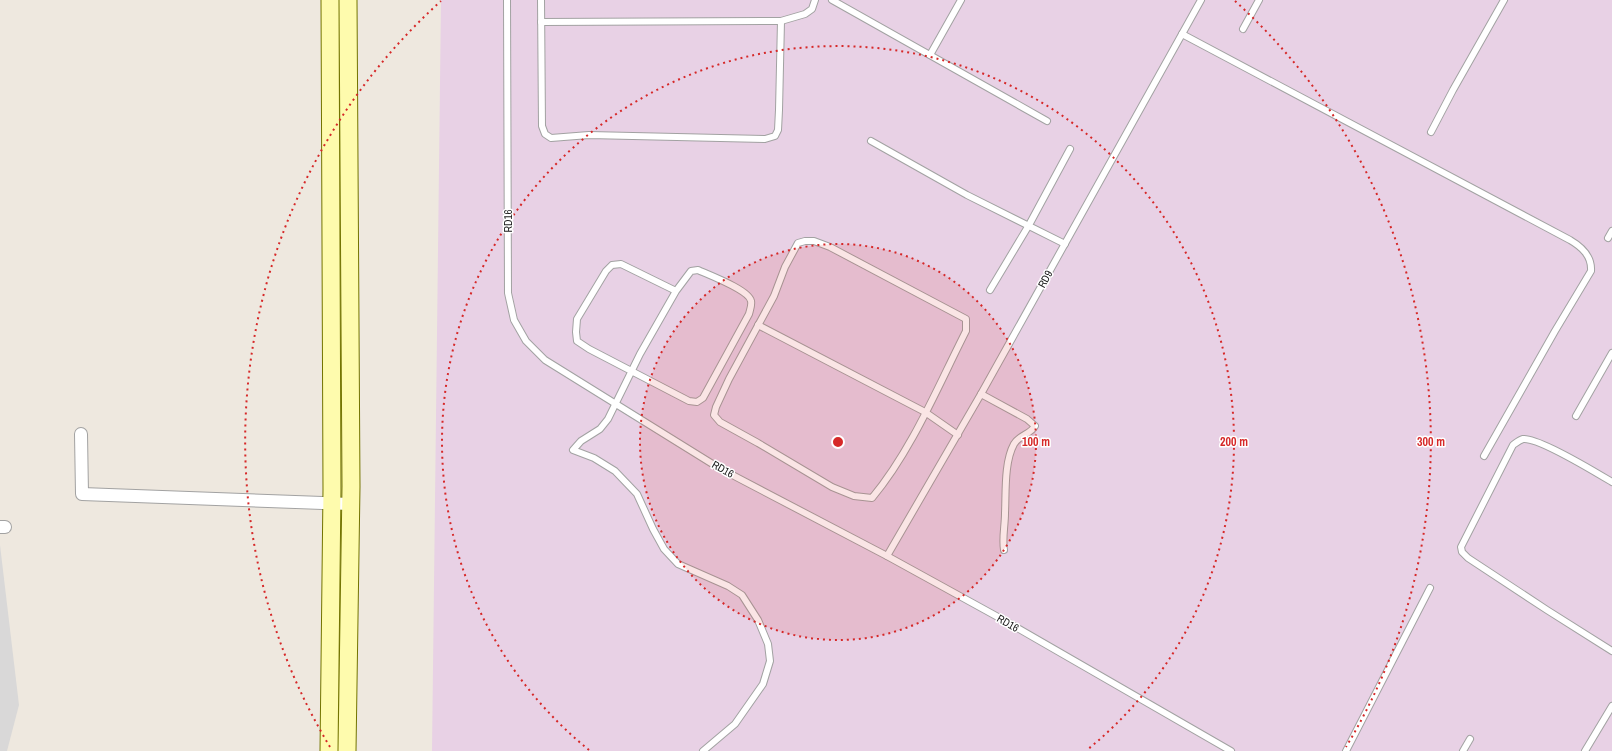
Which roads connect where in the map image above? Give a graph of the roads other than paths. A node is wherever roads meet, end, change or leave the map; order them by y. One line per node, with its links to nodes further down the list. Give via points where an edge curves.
1 (330, 0): 37 (main road)
2 (348, 0): 38 (main road)
3 (507, 0): 30 (lane, RD16, via 508,293 514,320 526,341 545,360)
4 (541, 0): 12 (lane)
5 (815, 0): 11 (lane, via 812,9 806,14)
6 (832, 0): 15 (lane)
7 (961, 0): 15 (lane)
8 (1201, 0): 14 (lane, RD9)
9 (1259, 0): 13 (lane)
10 (1504, 0): 17 (lane)
11 (781, 21): 12 (lane); 12 (lane, via 778,130 775,136 765,139 589,135 551,138 545,134 542,126)
12 (541, 22)
13 (1243, 29)
14 (1182, 34): 23 (lane, RD9); 35 (lane, via 1570,240 1587,254 1592,266 1591,271)
15 (930, 55): 16 (lane)
16 (1047, 121)
17 (1431, 132)
18 (872, 141): 20 (lane, via 967,195)
19 (1070, 149): 20 (lane)
20 (1029, 225): 23 (lane); 24 (lane)
21 (1612, 231): 22 (lane)
22 (1608, 238)
23 (1065, 244): 29 (lane, RD9)
24 (990, 290)
25 (676, 291): 28 (lane); 28 (lane, via 621,264 612,265 577,319 578,341); 28 (lane, via 691,271 698,270 737,288 752,302 749,314 709,389 697,402 689,401)
26 (758, 325): 31 (lane); 31 (lane, via 798,243 805,241 814,241 830,247 958,313 966,319 966,331); 31 (lane, via 729,379 714,415 720,422 832,487 854,496 872,498 904,453)
27 (1612, 353): 32 (lane)
28 (632, 370): 30 (lane)
29 (981, 394): 34 (lane, RD9); 39 (lane, via 1035,426 1020,437 1012,448 1005,488)
30 (615, 404): 40 (lane, RD16, via 719,468); 47 (lane, via 600,429 581,441 573,450 594,458 615,471 637,494 664,549 678,564 742,595 758,620 768,644 770,661 763,684 735,724)
31 (925, 412): 34 (lane)
32 (1576, 416)
33 (81, 434): 37 (street, via 82,494)
34 (958, 435): 40 (lane, RD9)
35 (1484, 456)
36 (1612, 482): 42 (lane, via 1554,450 1528,440 1520,440 1513,445 1461,546 1462,552 1468,558)
37 (332, 502): 38 (street); 45 (main road)
38 (350, 504): 46 (main road)
39 (1004, 550)
40 (887, 556): 48 (lane, RD16)
41 (1430, 588): 49 (lane)
42 (1612, 651)
43 (1612, 706): 51 (lane)
44 (1470, 739): 50 (lane)
45 (329, 751)
46 (347, 751)
47 (702, 751)
48 (1231, 751)
49 (1346, 751)
50 (1463, 751)
51 (1585, 751)

